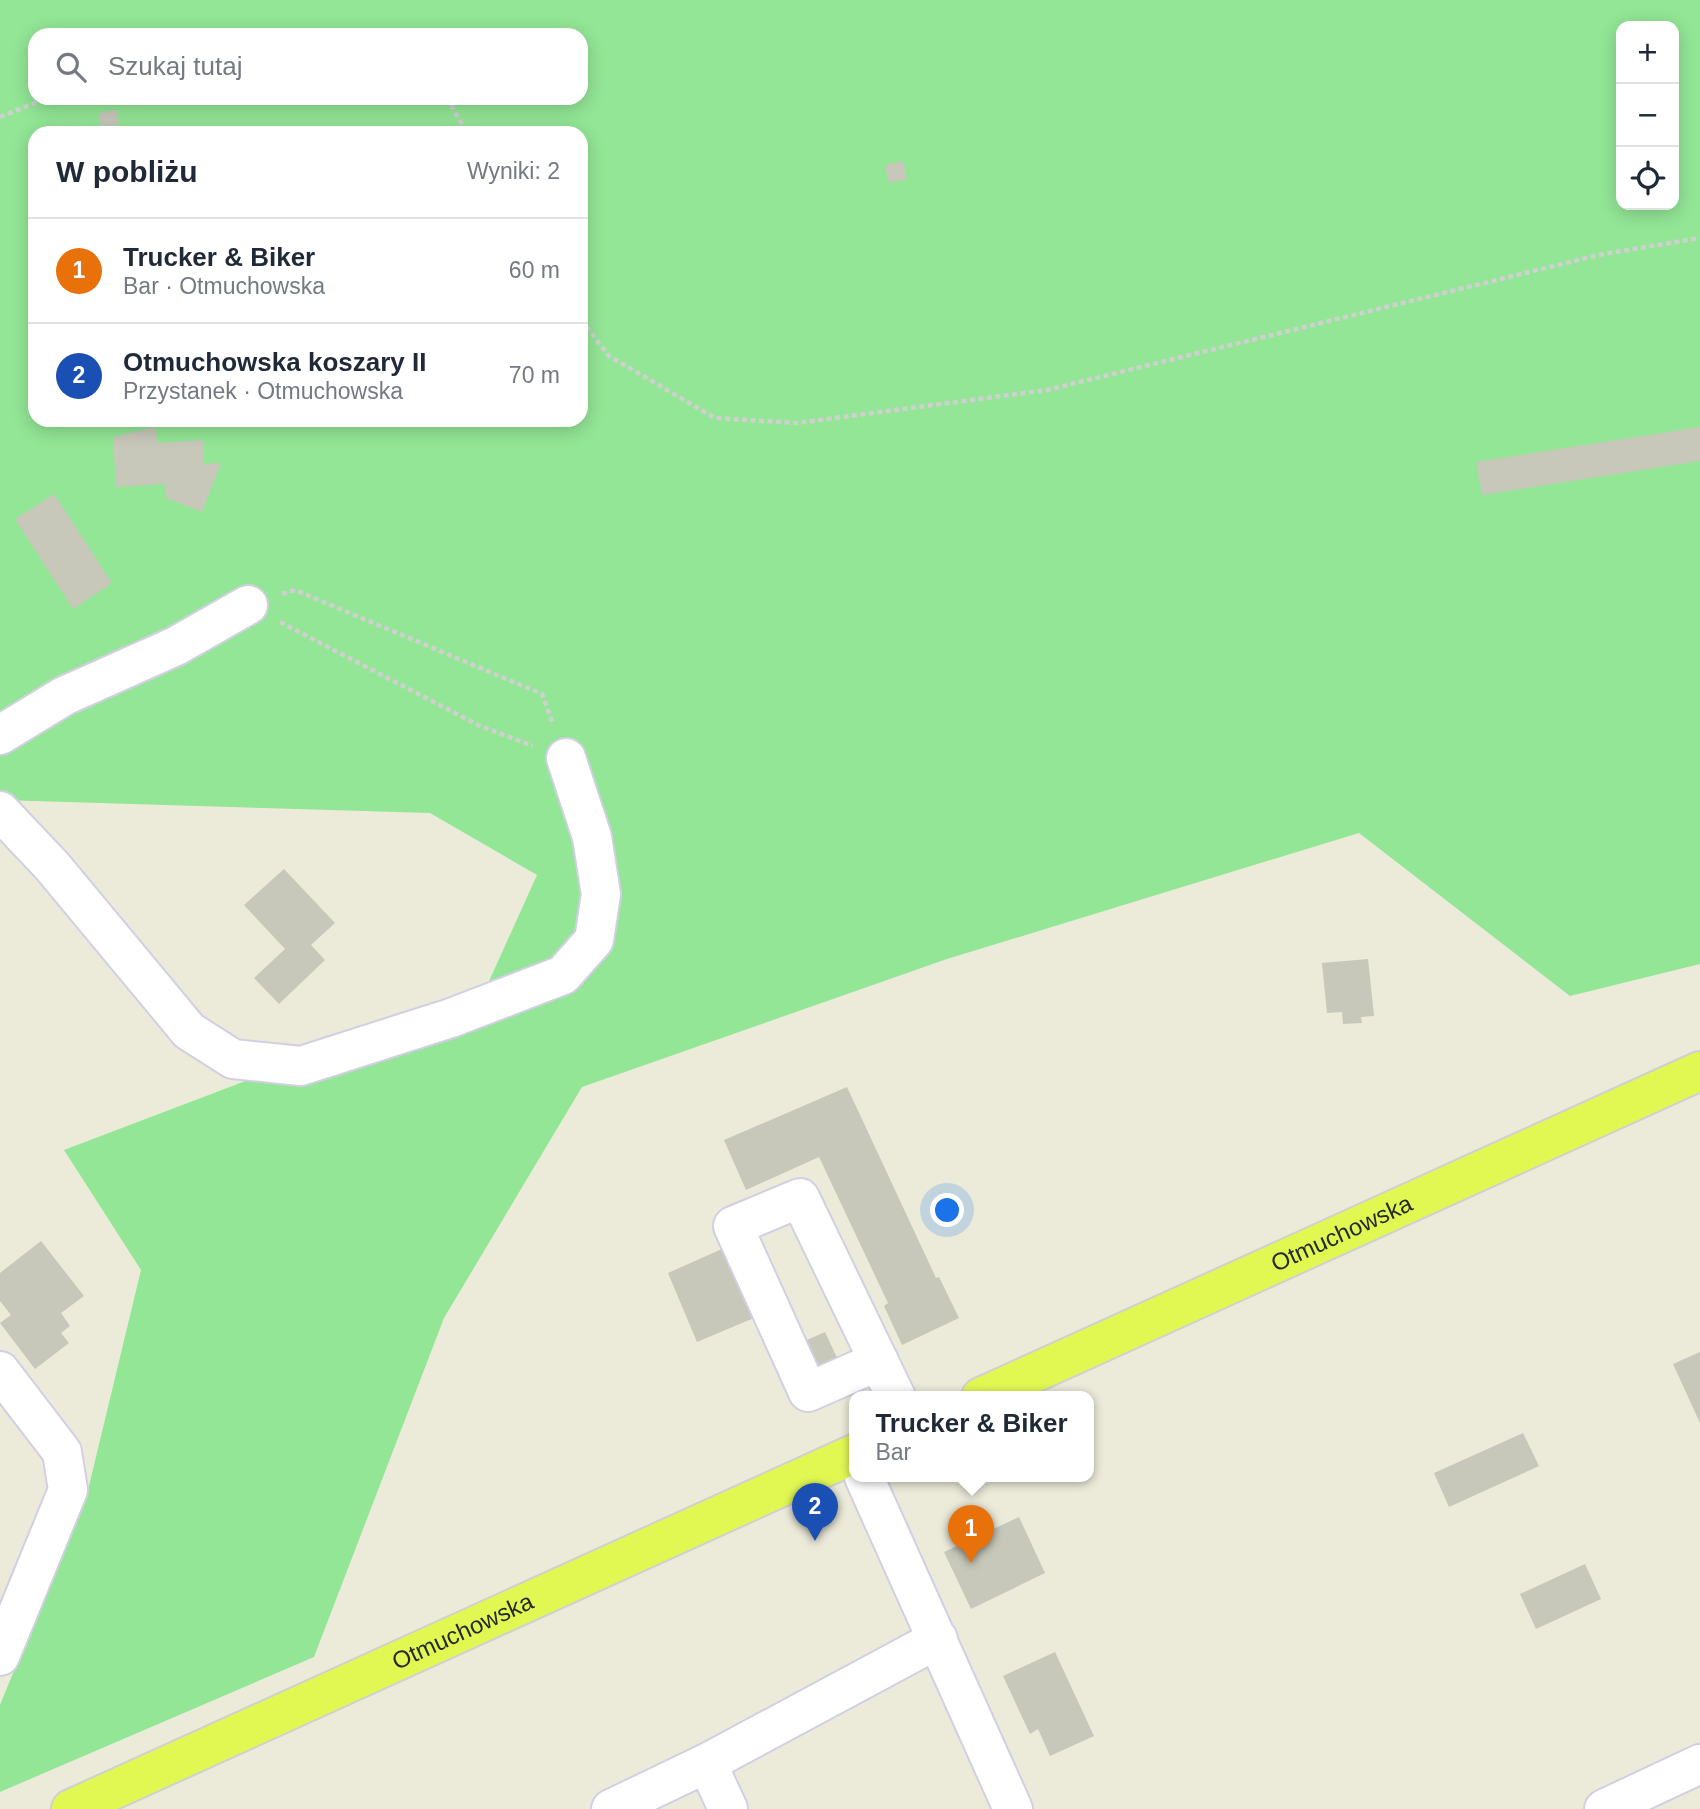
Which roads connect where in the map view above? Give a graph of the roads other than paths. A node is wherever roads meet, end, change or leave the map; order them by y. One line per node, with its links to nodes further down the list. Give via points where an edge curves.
1 (248, 605): 2 (street, via 176,646 64,696)
2 (0, 735)
3 (566, 758): 4 (street, via 592,837 601,894 594,940 563,975 451,1018 301,1066 233,1059 189,1031 52,866)
4 (0, 811)
5 (1700, 1071): 9 (main road, Otmuchowska)
6 (879, 1361): 6 (street, via 800,1198 733,1226 807,1392); 8 (street)
7 (0, 1371): 13 (street, via 62,1452 68,1490)
8 (893, 1391)
9 (994, 1391)
10 (849, 1456): 16 (main road, Otmuchowska)
11 (866, 1482): 12 (street)
12 (938, 1639): 14 (street); 19 (street)
13 (0, 1656)
14 (707, 1763): 17 (street); 18 (street)
15 (1700, 1764): 20 (street)
16 (71, 1809)
17 (611, 1809)
18 (728, 1809)
19 (1013, 1809)
20 (1604, 1809)

